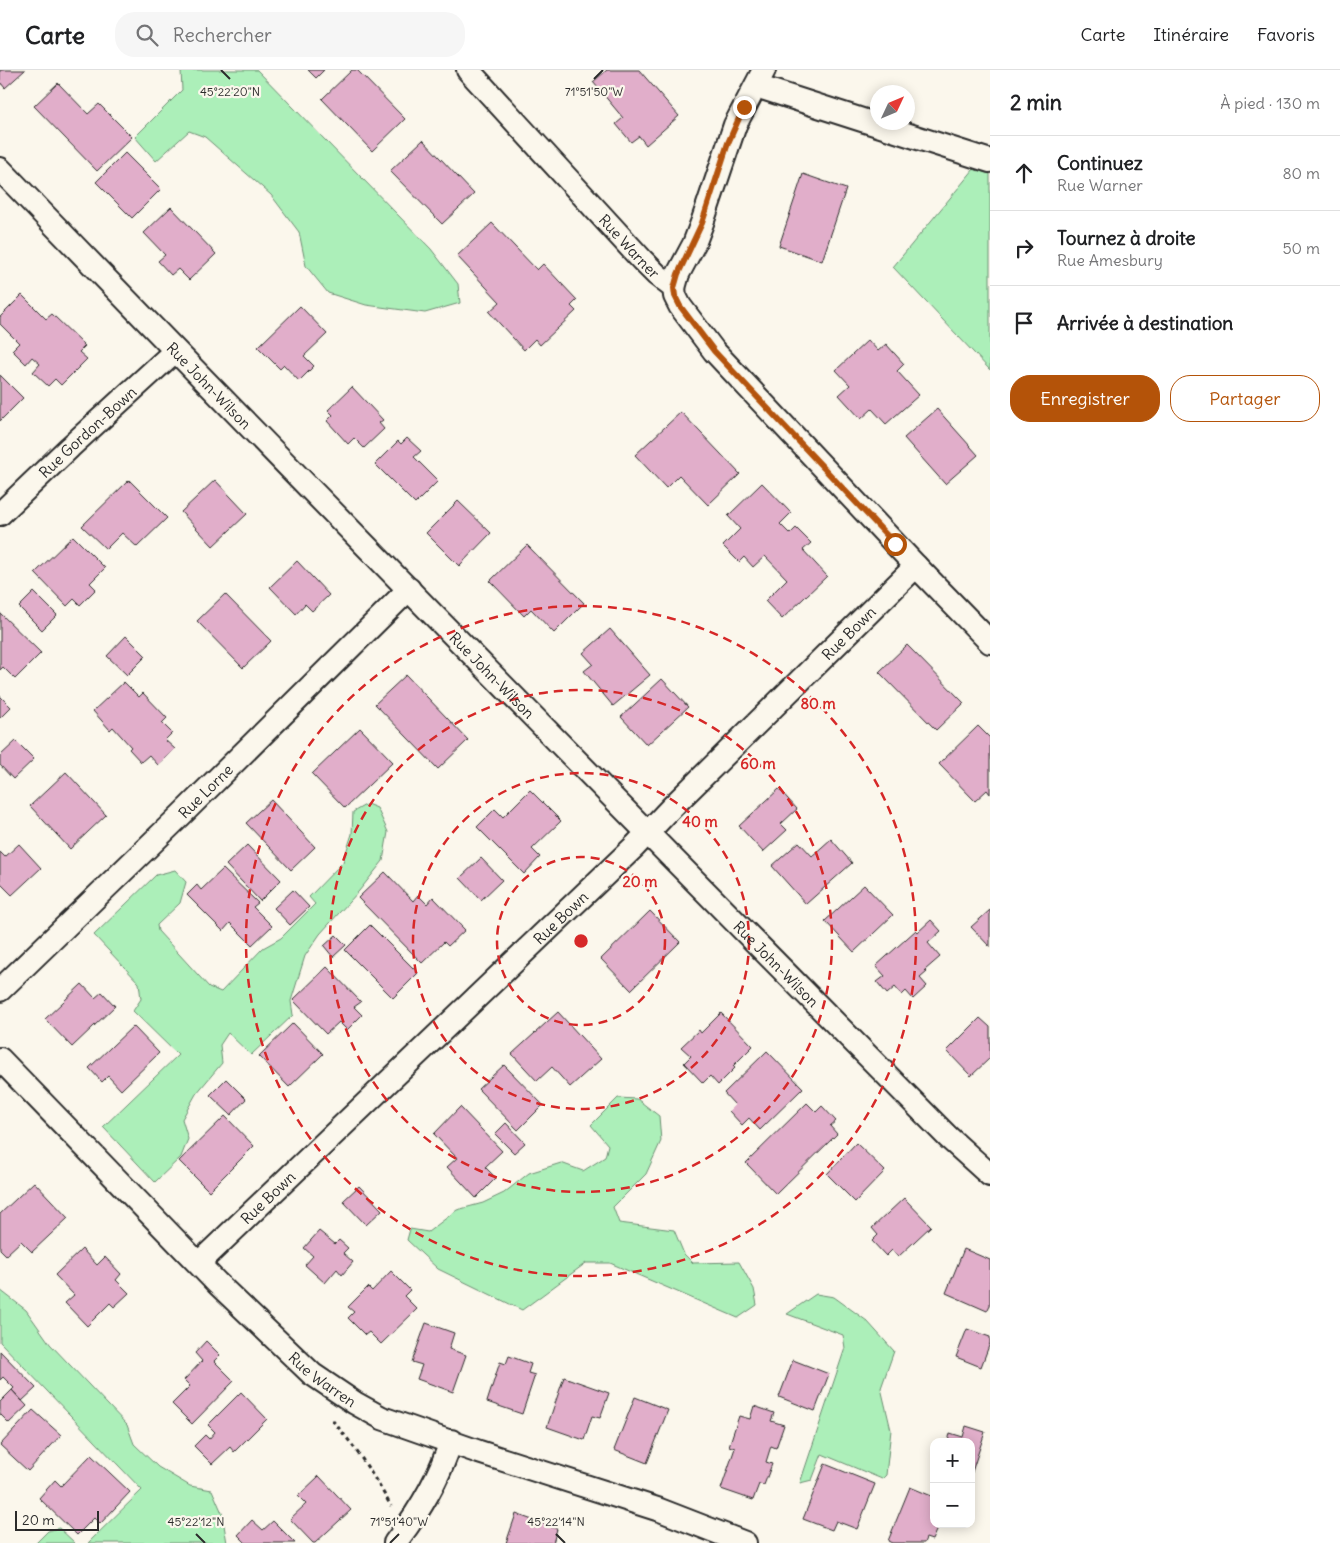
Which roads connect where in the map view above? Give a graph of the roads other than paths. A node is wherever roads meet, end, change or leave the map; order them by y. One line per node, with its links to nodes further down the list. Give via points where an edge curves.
1 (468, 70): 5 (street, Rue Warner, via 642,260)
2 (760, 78): 3 (street); 5 (street, via 735,125 702,223)
3 (990, 161)
4 (0, 169): 6 (street, Rue John-Wilson)
5 (674, 288): 8 (street, Rue Warner, via 680,306 714,351)
6 (175, 350): 7 (street, Rue Gordon-Bown); 9 (street, Rue John-Wilson)
7 (0, 514)
8 (916, 566): 10 (street, Rue Warner); 11 (street, Rue Bown)
9 (409, 589): 11 (street, Rue John-Wilson); 12 (street, Rue Lorne)
10 (990, 642)
11 (647, 833): 14 (street, Rue John-Wilson); 15 (street, Rue Bown)
12 (0, 990)
13 (0, 1059): 15 (street, Rue Warren)
14 (990, 1175)
15 (199, 1263): 16 (street, Rue Warren, via 327,1386 382,1418)
16 (451, 1442): 17 (street, via 431,1490); 18 (street, Rue Warren, via 660,1510)
17 (398, 1538)
18 (744, 1543)

